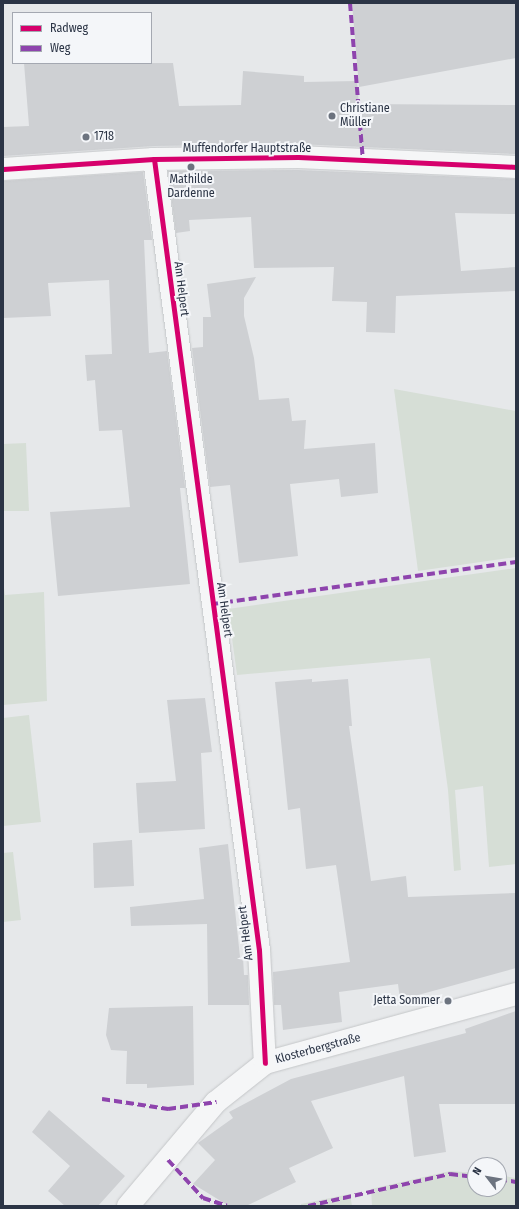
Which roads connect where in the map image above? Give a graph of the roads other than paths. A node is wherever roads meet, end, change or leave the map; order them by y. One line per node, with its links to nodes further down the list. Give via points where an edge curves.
1 (154, 159): 2 (street, Muffendorfer Hauptstraße, via 298,157); 3 (street, Muffendorfer Hauptstraße); 5 (street, Am Helpert, via 259,950)
2 (516, 167)
3 (3, 169)
4 (516, 994): 5 (street, Klosterbergstraße)
5 (265, 1063): 6 (street, Klosterbergstraße, via 216,1102)
6 (128, 1206)

